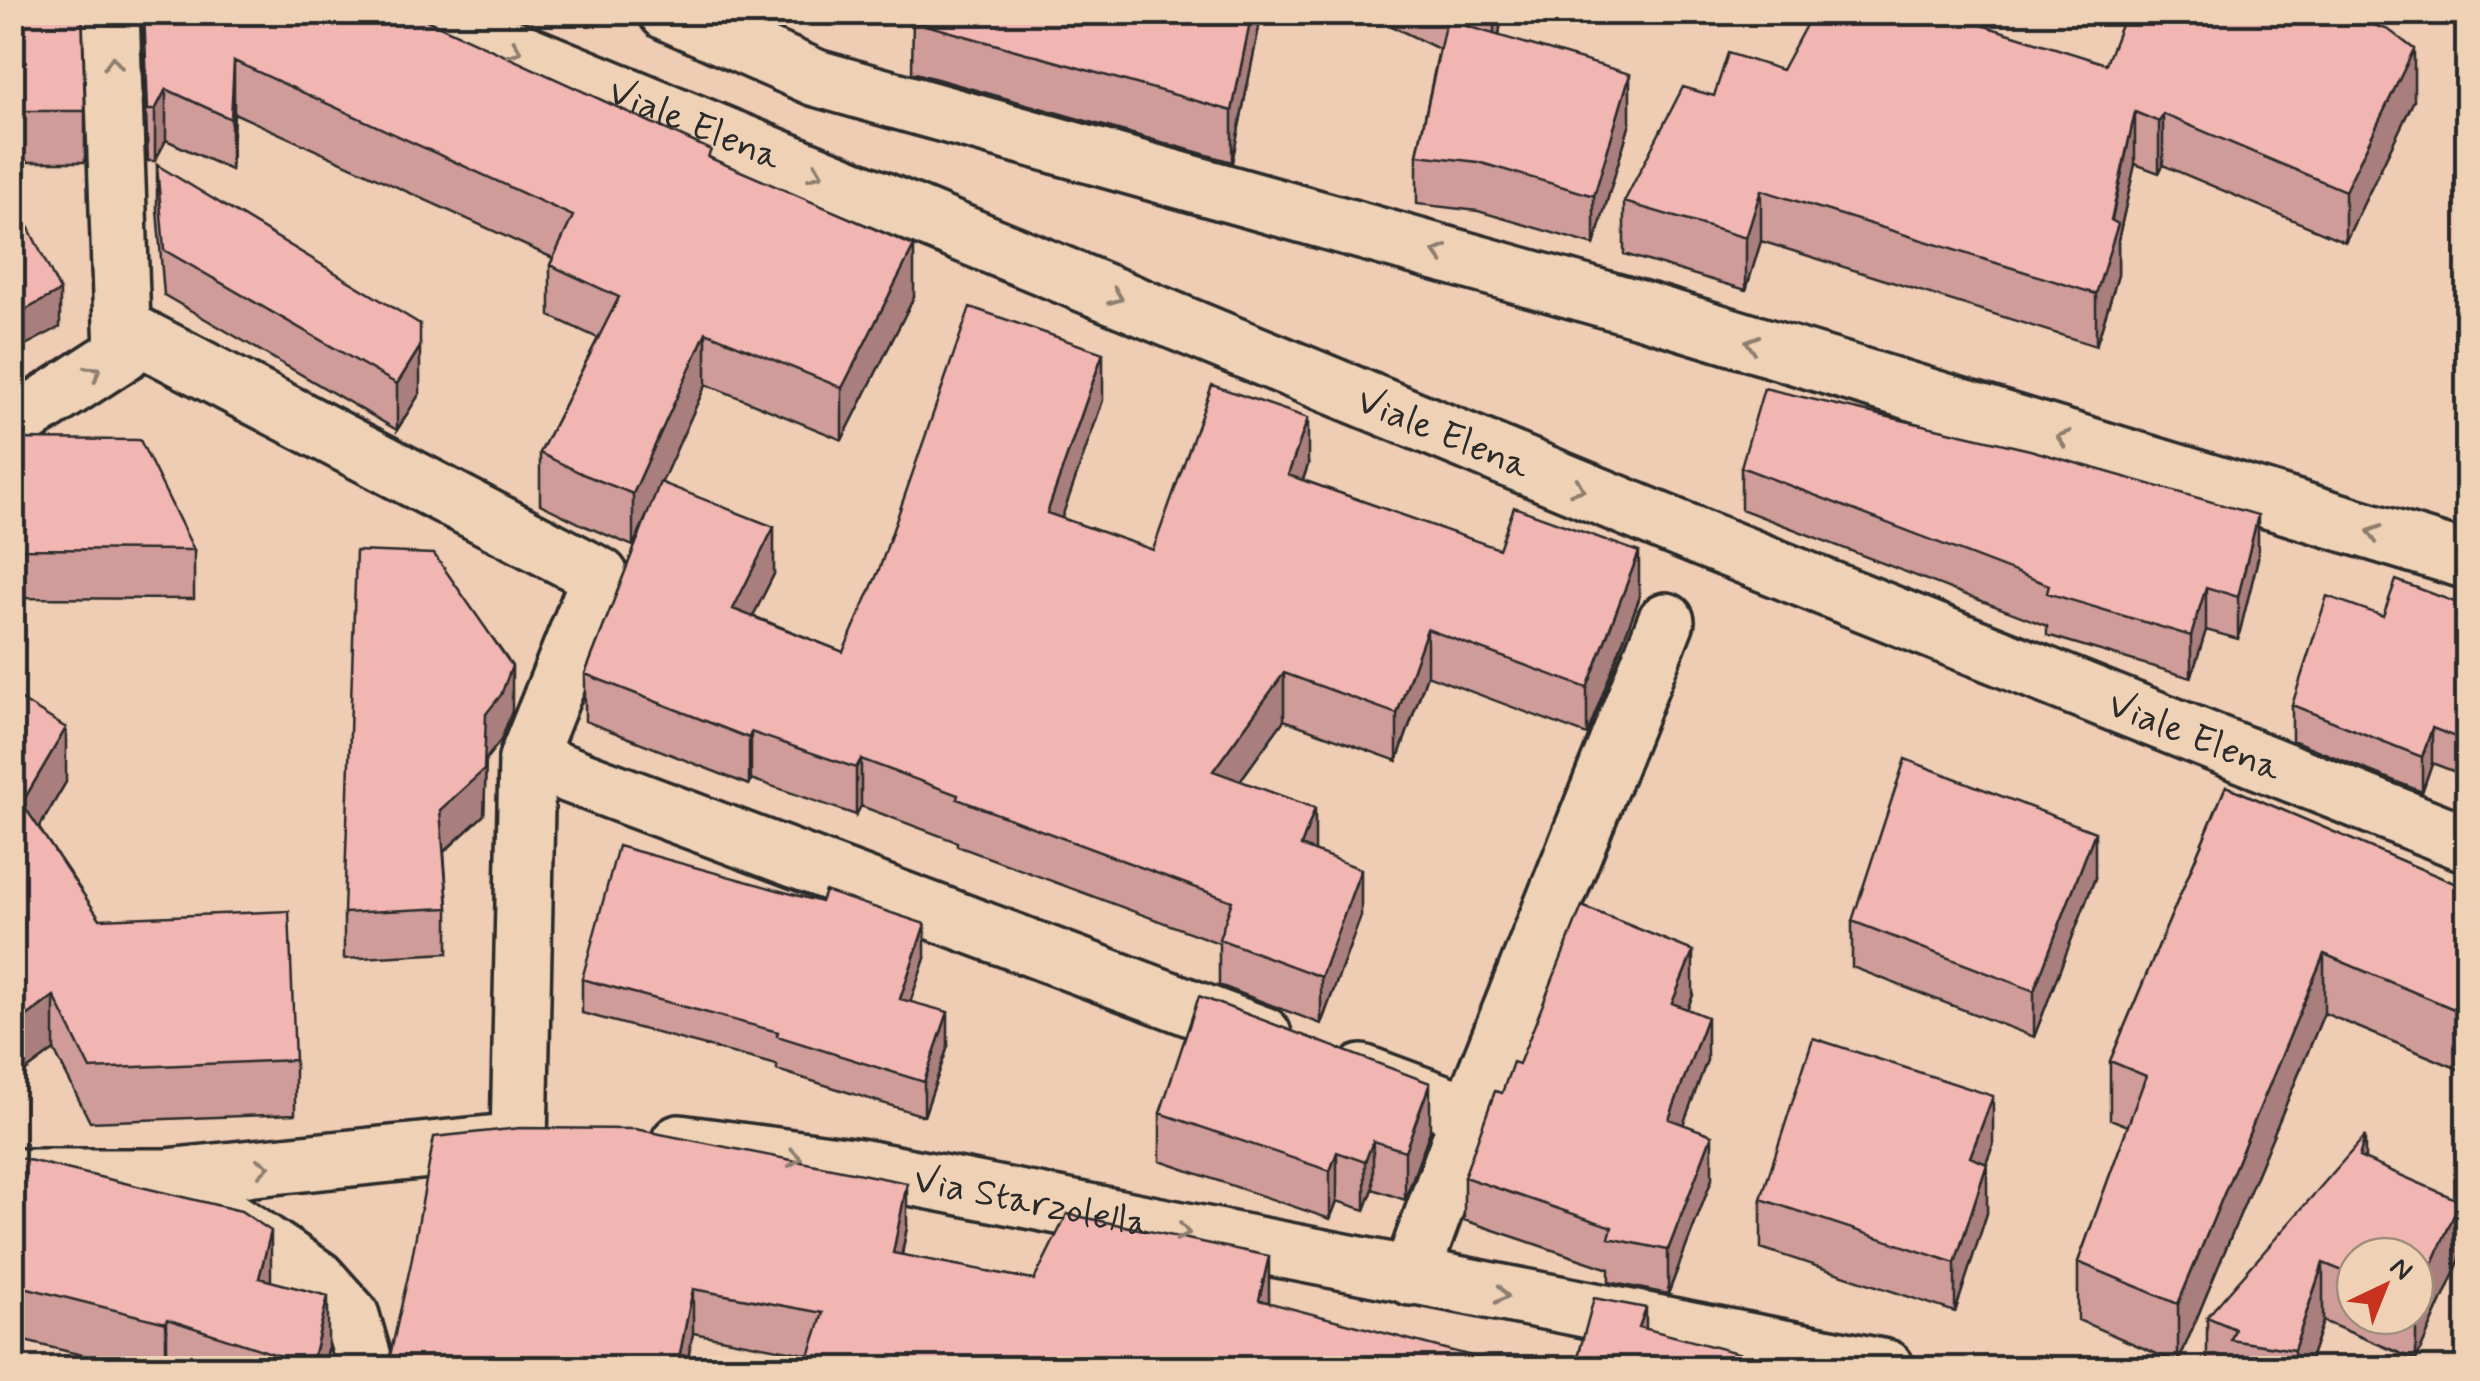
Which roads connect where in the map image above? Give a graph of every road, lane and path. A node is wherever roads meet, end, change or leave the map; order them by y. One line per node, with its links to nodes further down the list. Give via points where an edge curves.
1 (112, 12): 4 (street, one-way to 1)
2 (425, 12): 9 (street, Viale Elena, one-way to 9, via 1701,538)
3 (667, 12): 6 (street, one-way to 3, via 1647,311 816,78)
4 (124, 328): 5 (street, one-way to 4, via 123,353); 8 (street, via 600,576)
5 (12, 425)
6 (2468, 561)
7 (1666, 622): 10 (street)
8 (527, 759): 10 (street); 11 (street)
9 (2468, 844)
10 (1470, 1113): 16 (street)
11 (519, 1141): 12 (street); 14 (street, one-way to 11)
12 (574, 1142)
13 (630, 1142): 16 (street, Via Starzolella, one-way to 16, via 685,1142 859,1168)
14 (166, 1177): 15 (street); 17 (street, via 317,1278 350,1316)
15 (12, 1178)
16 (1410, 1277): 18 (street, Via Starzolella, one-way to 18)
17 (366, 1368)
18 (1886, 1368)

